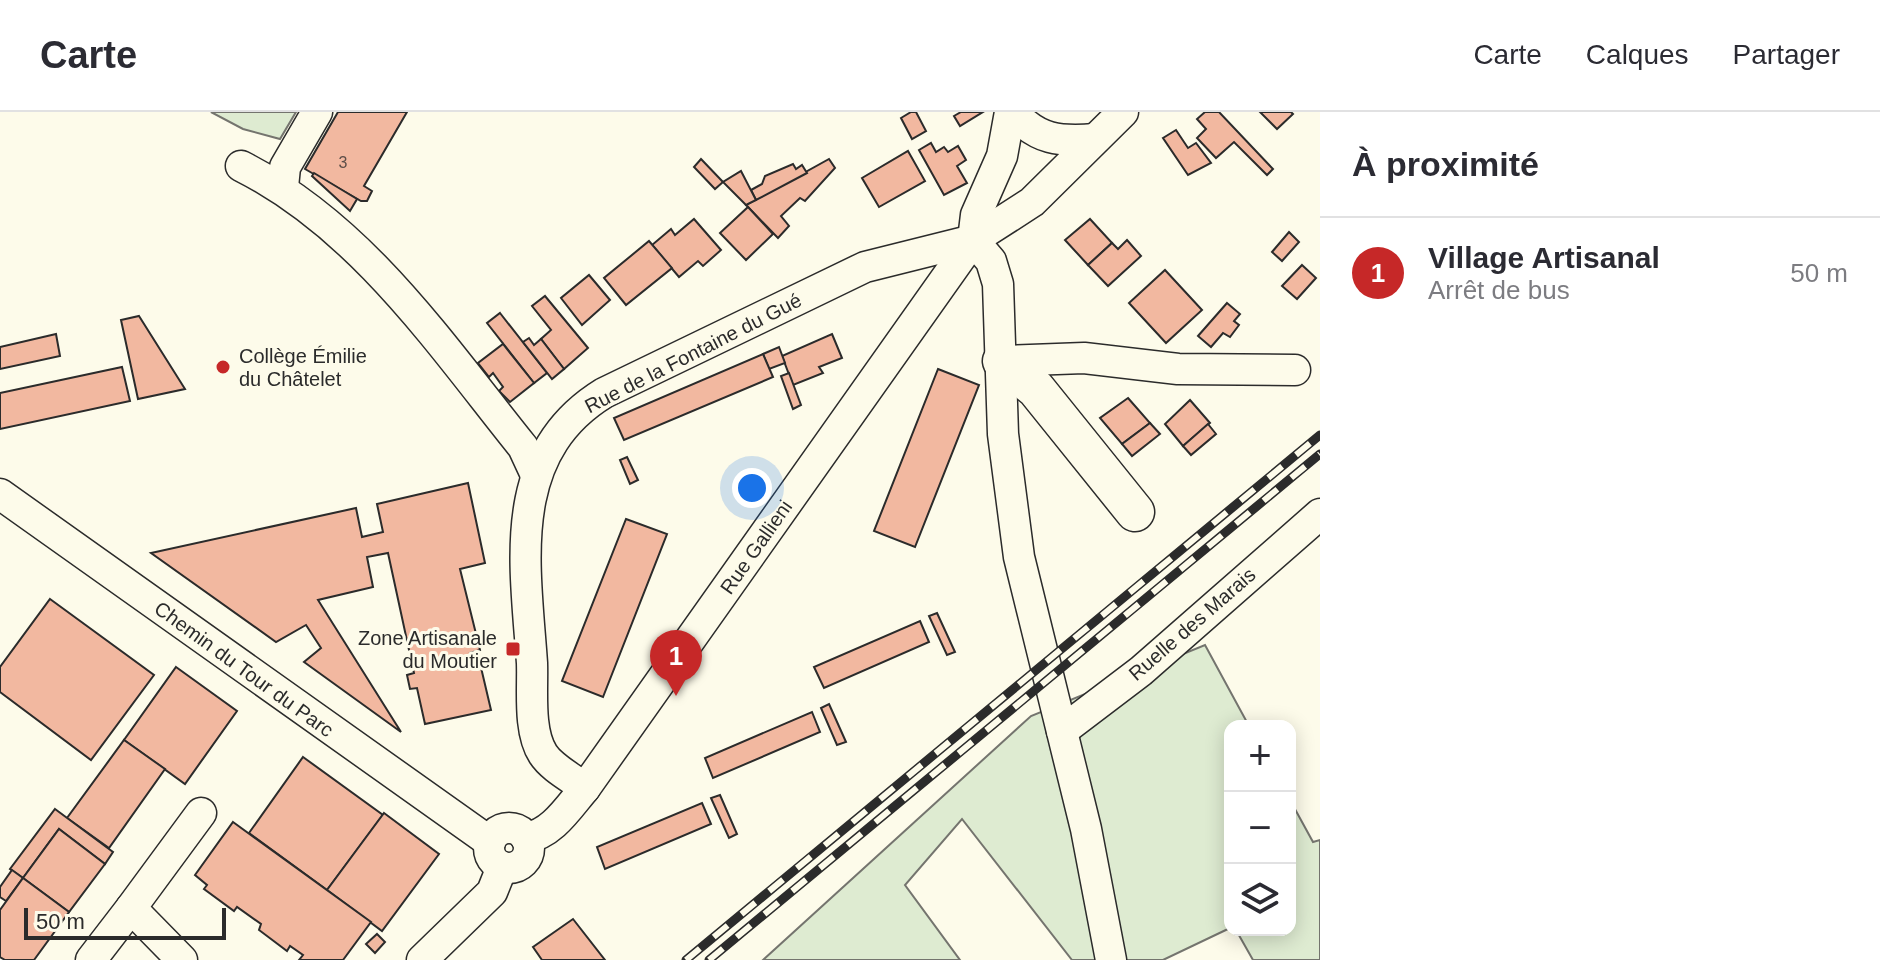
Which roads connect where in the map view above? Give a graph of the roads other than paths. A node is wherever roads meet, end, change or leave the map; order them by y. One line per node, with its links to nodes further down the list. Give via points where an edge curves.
1 (317, 112): 6 (street, via 285,167)
2 (1012, 112): 4 (street, via 1044,137); 7 (street, Rue Gallieni, via 1002,156 976,215)
3 (1123, 112): 4 (street, Rue Gallieni)
4 (1095, 139): 7 (street, Rue Gallieni, via 1032,202)
5 (241, 166): 6 (street)
6 (283, 187): 10 (street, via 332,225 398,293 523,447)
7 (973, 240): 8 (street, via 991,261 998,284); 10 (street, Rue de la Fontaine du Gué, via 865,267 604,393 558,431); 15 (street, Rue Gallieni)
8 (1002, 361): 9 (street, via 1084,358 1178,369); 12 (main road, via 1036,389); 14 (street, via 1003,434 1019,557)
9 (1295, 370)
10 (536, 475): 15 (street, Rue de la Fontaine du Gué, via 526,533 537,740 543,755)
11 (0, 494): 17 (street, Chemin du Tour du Parc)
12 (1135, 512)
13 (1320, 514): 14 (street, Ruelle des Marais, via 1141,671)
14 (1062, 731): 22 (street)
15 (585, 788): 17 (street, Rue Gallieni, via 539,836 526,838 525,861 514,868)
16 (201, 813): 18 (street)
17 (496, 855): 21 (street, via 492,892)
18 (131, 908): 19 (street); 20 (street)
19 (91, 960)
20 (182, 960)
21 (422, 960)
22 (1111, 960)

